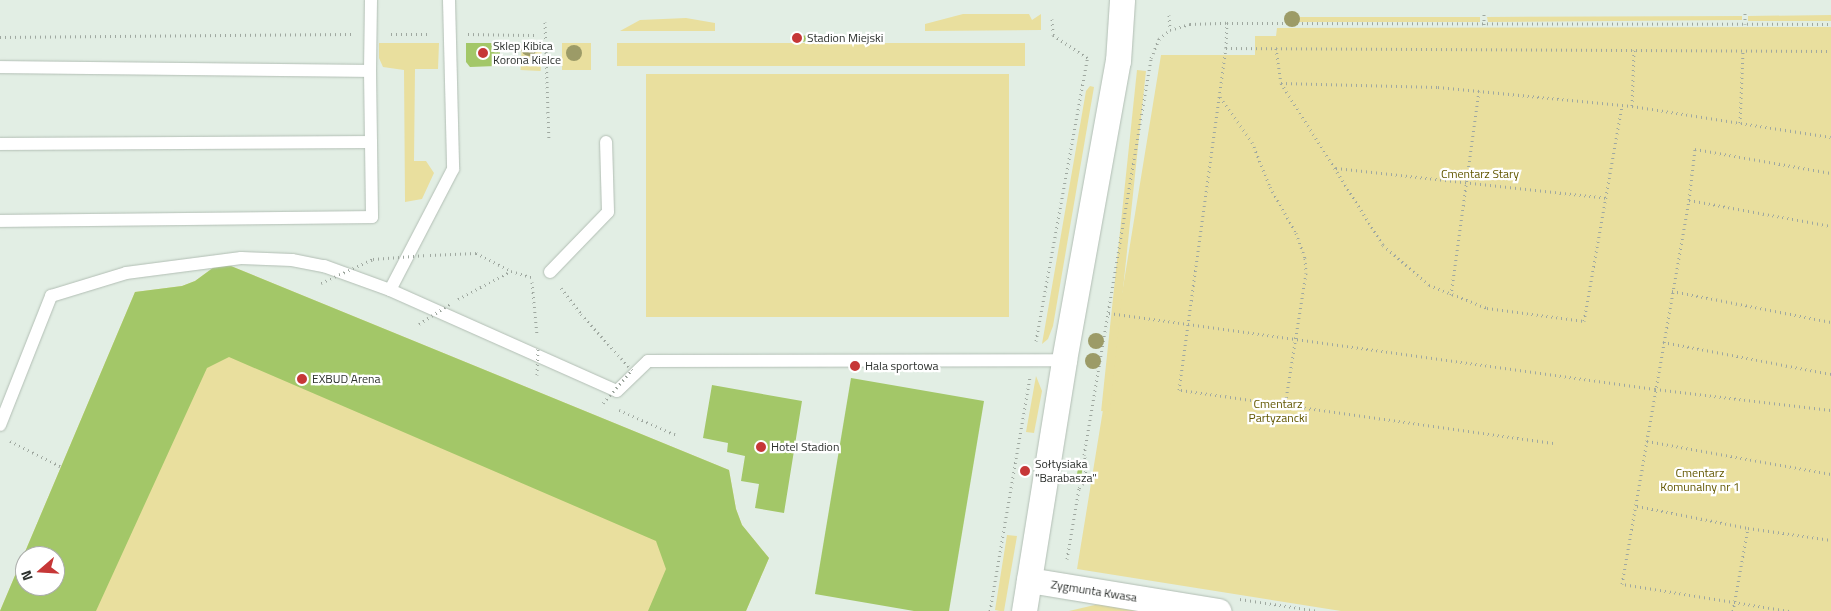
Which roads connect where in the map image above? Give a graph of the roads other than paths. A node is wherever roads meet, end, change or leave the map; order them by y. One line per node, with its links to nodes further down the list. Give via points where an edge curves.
1 (371, 0): 5 (lane)
2 (449, 0): 11 (lane, via 452,169)
3 (1122, 0): 12 (street, via 1117,68)
4 (0, 67): 5 (lane)
5 (370, 71): 6 (lane)
6 (371, 142): 8 (lane); 9 (lane, via 372,217)
7 (606, 142): 10 (lane, via 608,212)
8 (0, 144)
9 (0, 221)
10 (550, 272)
11 (390, 290): 12 (lane, via 617,391 648,361); 13 (lane, via 324,266 292,260 241,258 126,273 51,296)
12 (1064, 360): 14 (street)
13 (0, 425)
14 (1029, 580): 15 (street); 16 (street, Zygmunta Kwasa)
15 (1024, 611)
16 (1218, 611)

